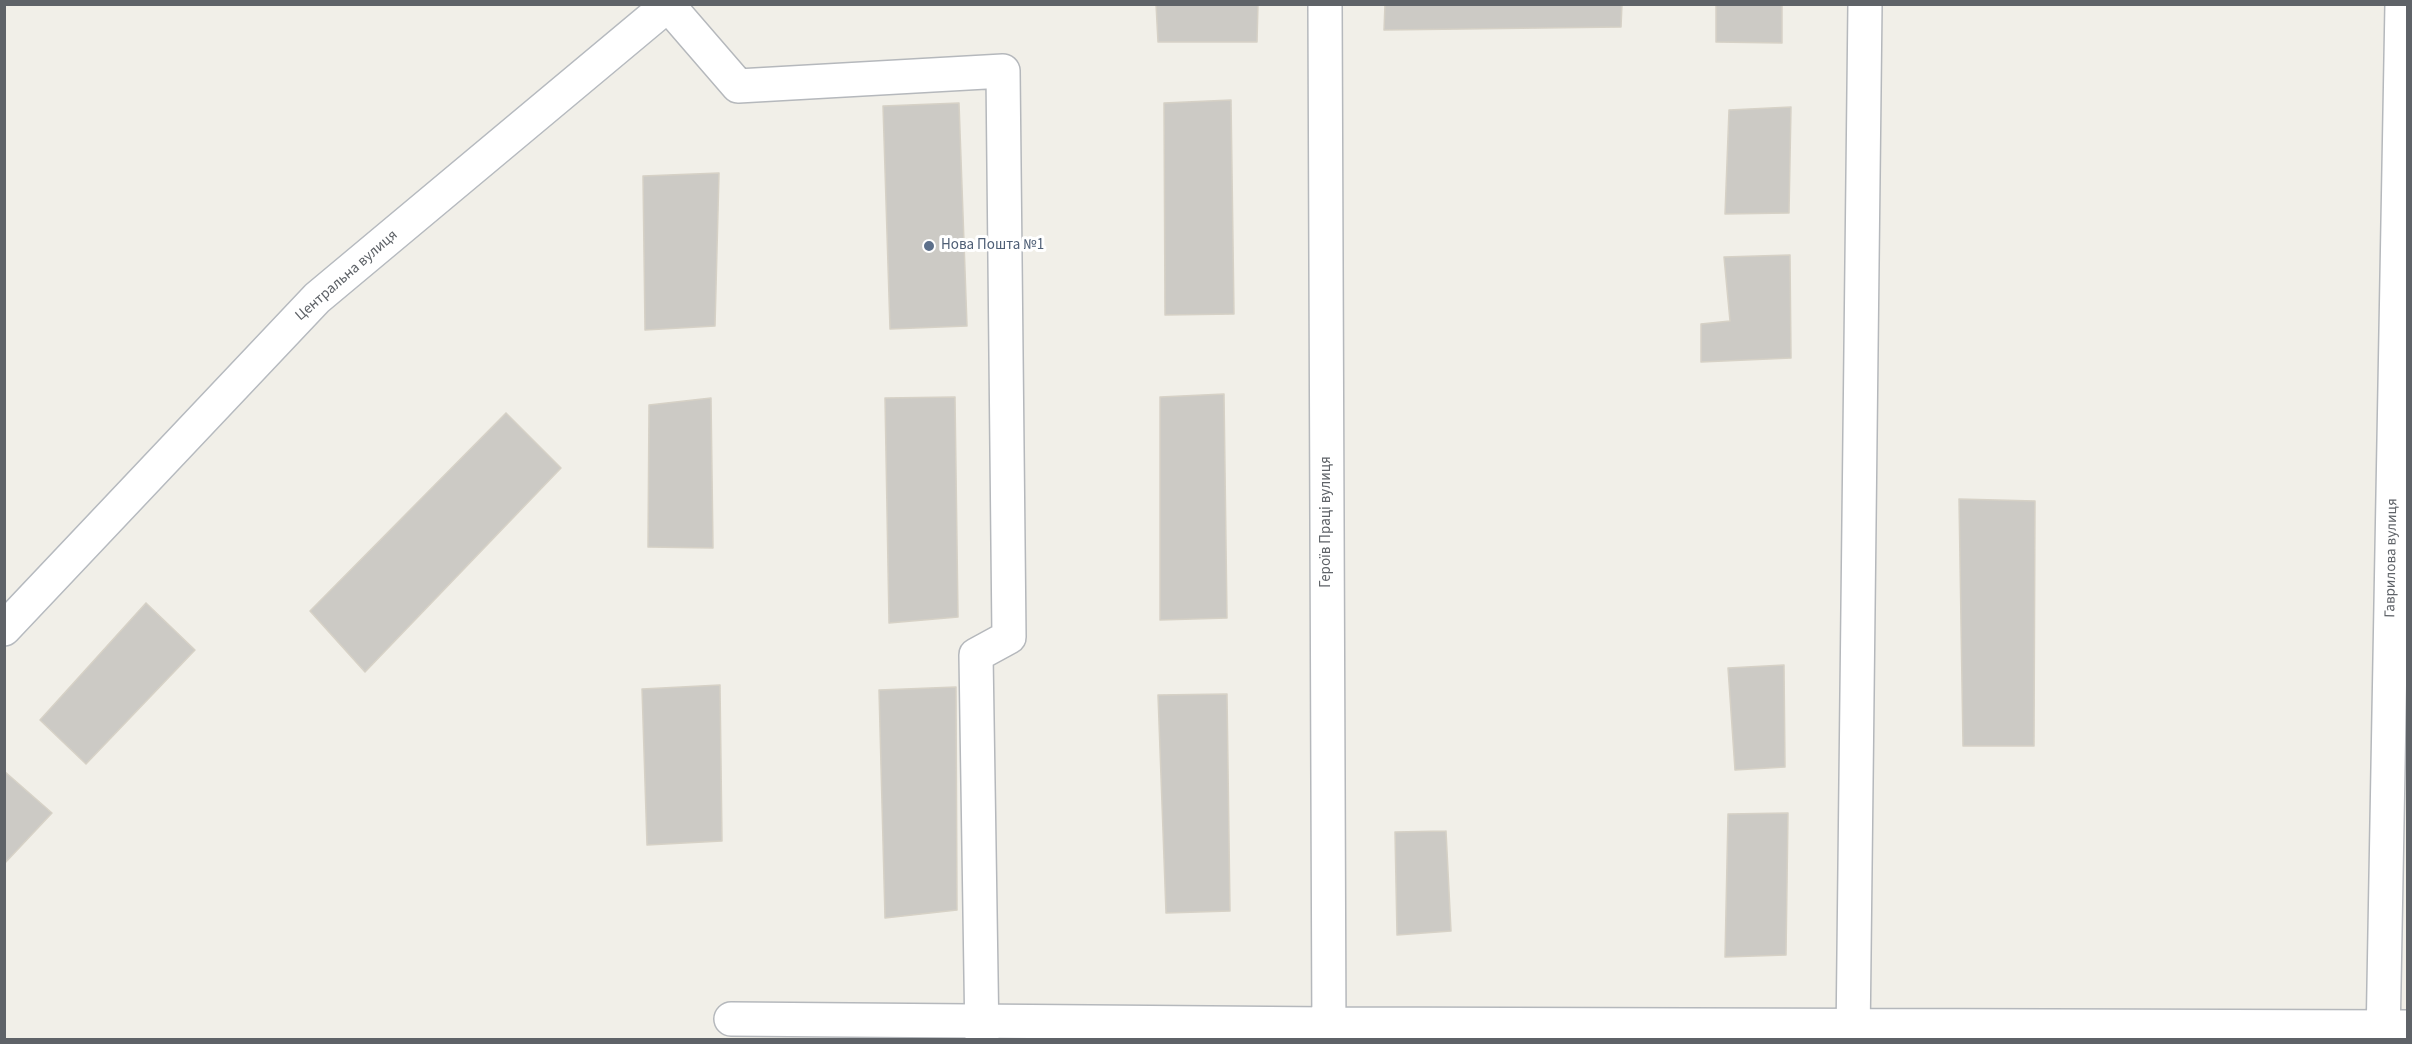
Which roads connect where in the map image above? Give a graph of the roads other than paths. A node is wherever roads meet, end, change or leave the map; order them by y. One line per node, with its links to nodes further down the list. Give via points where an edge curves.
1 (1325, 4): 8 (street, Героїв Праці вулиця)
2 (1865, 4): 10 (street)
3 (2402, 4): 9 (street, Гаврилова вулиця)
4 (669, 5): 5 (street, Центральна вулиця, via 317,298); 7 (street, via 738,86 1003,71 1009,637 976,656)
5 (4, 629)
6 (731, 1019): 7 (street)
7 (982, 1030): 8 (street)
8 (1329, 1032): 10 (street)
9 (2392, 1032): 10 (street)
10 (1854, 1033)

